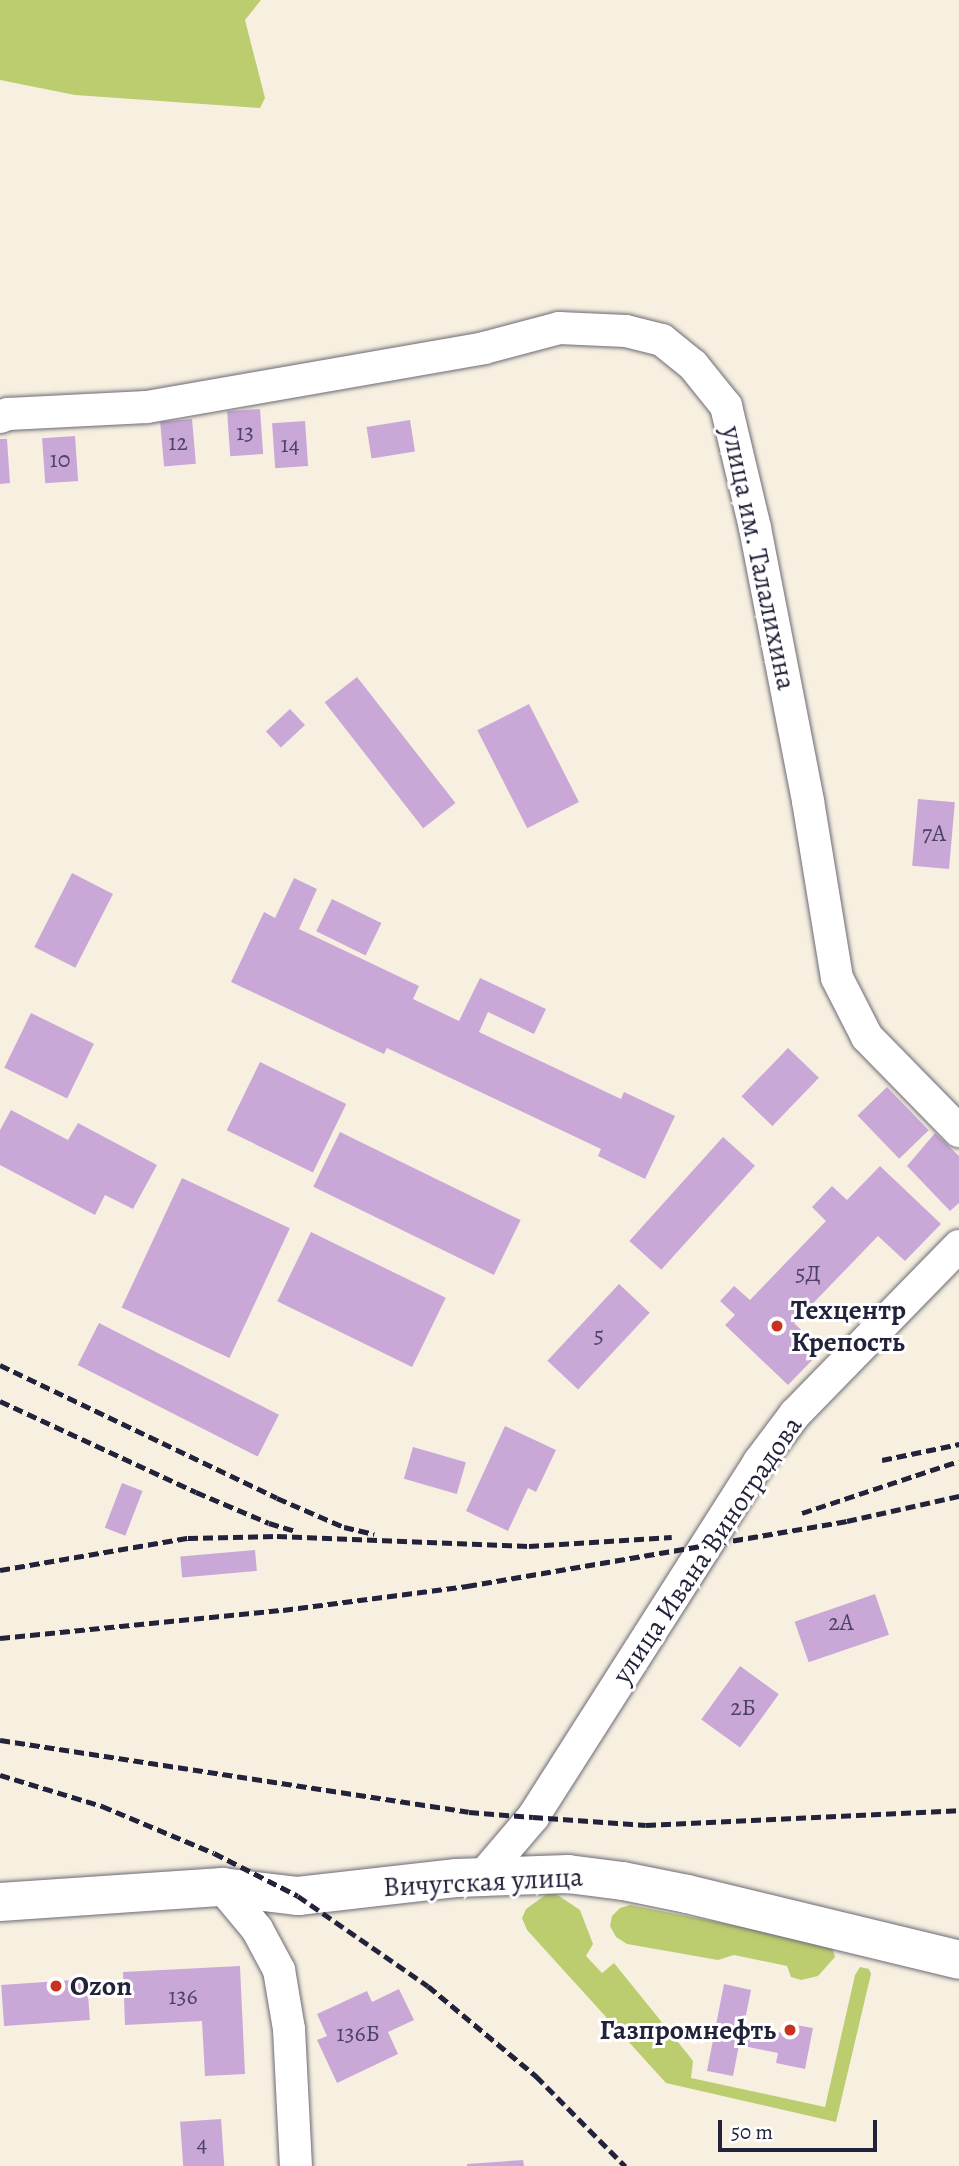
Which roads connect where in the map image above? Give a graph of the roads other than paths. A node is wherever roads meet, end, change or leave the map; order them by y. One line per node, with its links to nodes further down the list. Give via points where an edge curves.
1 (0, 417): 2 (street, улица им. Талалихина, via 147,407 484,348 559,328 626,331 662,340 693,365 726,406 755,528 808,801 837,978 866,1037)
2 (959, 1131)
3 (959, 1246): 4 (street, улица Ивана Виноградова, via 796,1414 759,1462 533,1817)
4 (482, 1877): 5 (main road, Вичугская улица, via 298,1896); 7 (main road, Вичугская улица, via 568,1874 624,1881)
5 (222, 1887): 6 (main road, Вичугская улица); 8 (street, via 257,1929 279,1970 289,2029)
6 (0, 1902)
7 (959, 1960)
8 (296, 2166)

